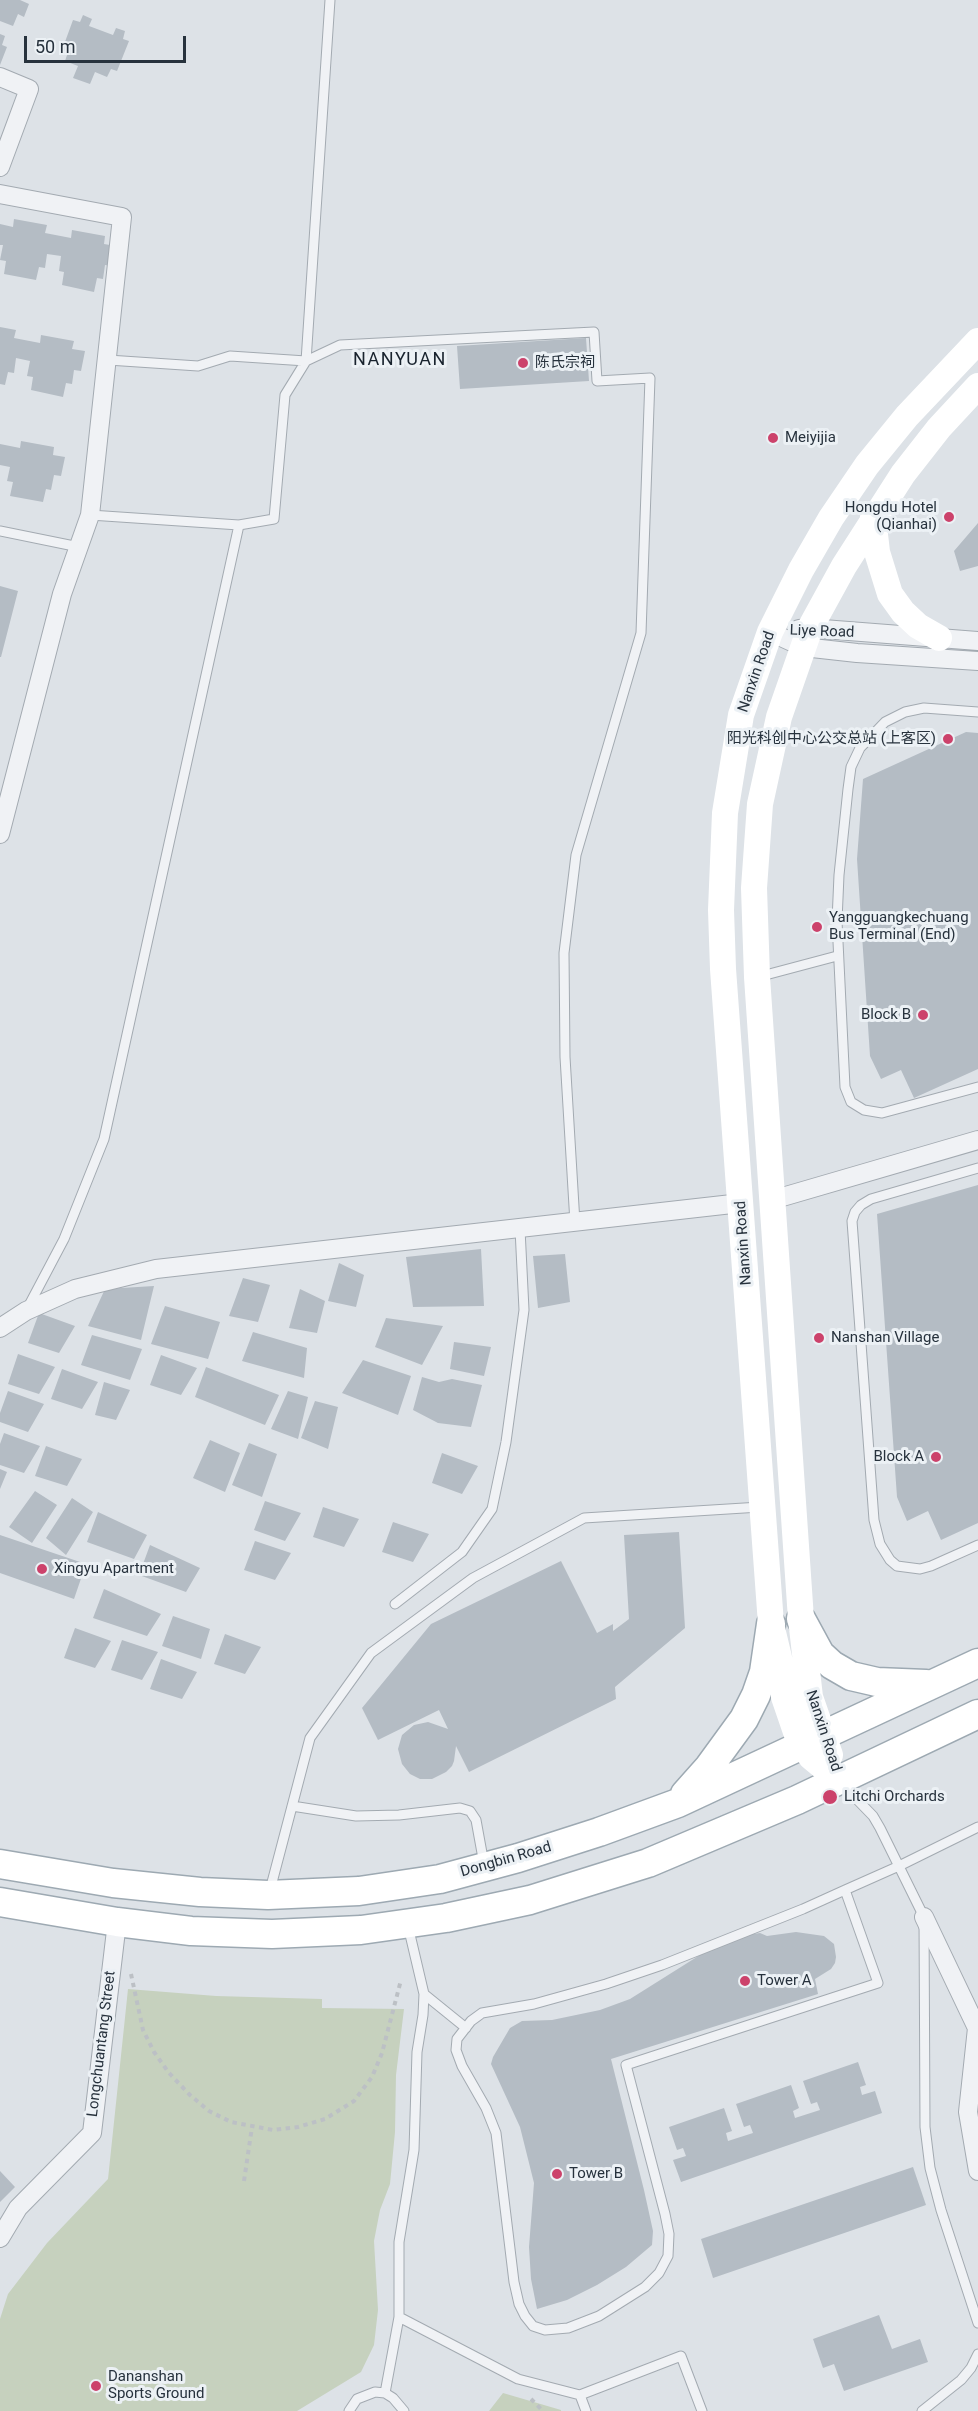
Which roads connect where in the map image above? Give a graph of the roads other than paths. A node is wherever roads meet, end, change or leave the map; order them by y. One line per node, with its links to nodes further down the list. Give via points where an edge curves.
1 (330, 0): 7 (lane)
2 (0, 77): 3 (street, via 29,89)
3 (0, 167)
4 (0, 194): 6 (street, via 122,217)
5 (978, 341): 8 (main road, Nanxin Road)
6 (108, 360): 7 (lane, via 198,366 230,356); 10 (street)
7 (306, 361): 12 (lane, via 285,395 274,519); 29 (lane, via 340,345 594,332 597,381 650,378 641,633 576,855 564,953 565,1058)
8 (953, 365): 9 (main road); 15 (main road, Nanxin Road, via 867,465 831,518)
9 (978, 386): 11 (main road, Nanxin Road, via 939,428)
10 (90, 515): 12 (lane); 14 (street)
11 (873, 517): 16 (main road, Nanxin Road); 17 (main road, via 877,552 890,594 918,626)
12 (239, 525): 31 (lane, via 104,1139 64,1239)
13 (0, 531): 14 (lane)
14 (79, 547): 21 (street, via 62,594)
15 (770, 632): 16 (street, Liye Road); 28 (main road, Nanxin Road, via 741,715 722,856 723,969)
16 (807, 637): 17 (street, Liye Road); 19 (street, Liye Road, via 857,653); 23 (main road, Nanxin Road, via 779,717 760,804 754,888)
17 (939, 638): 18 (street, Liye Road)
18 (978, 641)
19 (978, 661)
20 (978, 712): 22 (lane, via 933,708 905,712 885,722 860,748 851,767 843,826)
21 (0, 834)
22 (837, 956): 23 (lane); 24 (lane, via 845,1087 851,1102 864,1110 882,1113)
23 (757, 978): 27 (main road, Nanxin Road)
24 (978, 1087)
25 (978, 1140): 27 (street)
26 (978, 1168): 34 (lane, via 871,1199 861,1205 852,1221 874,1520 880,1544 897,1566 920,1569)
27 (772, 1200): 36 (main road, Nanxin Road)
28 (741, 1203): 29 (street); 33 (main road, Nanxin Road)
29 (575, 1223): 30 (street)
30 (520, 1229): 31 (street, via 156,1269 75,1289); 35 (lane, via 524,1310 506,1442 492,1509 462,1552)
31 (26, 1311): 32 (street)
32 (0, 1328)
33 (763, 1507): 37 (main road, Nanxin Road); 44 (lane, via 584,1518 472,1578 371,1653 310,1738)
34 (978, 1545)
35 (395, 1604)
36 (801, 1619): 39 (main road, via 820,1654 851,1676 906,1685); 41 (main road, Nanxin Road, via 813,1709)
37 (771, 1624): 41 (main road, Nanxin Road, via 786,1705 796,1732); 43 (main road, via 764,1672 744,1719)
38 (978, 1663): 39 (main road, Dongbin Road)
39 (934, 1684): 41 (main road, Dongbin Road)
40 (978, 1714): 42 (main road)
41 (813, 1740): 42 (main road, Nanxin Road); 43 (main road, Dongbin Road)
42 (840, 1781): 47 (lane, via 873,1816); 54 (main road, via 699,1843 593,1882 530,1900)
43 (678, 1803): 48 (main road, Dongbin Road)
44 (292, 1806): 48 (lane, via 356,1816 460,1808 470,1811 476,1820); 50 (lane)
45 (978, 1827): 47 (lane)
46 (0, 1864): 50 (main road, Dongbin Road, via 113,1883)
47 (899, 1866): 49 (lane); 52 (lane)
48 (485, 1867): 50 (main road, Dongbin Road, via 440,1879 359,1891)
49 (845, 1890): 56 (lane, via 617,1980 534,2004 482,2013); 56 (lane, via 878,1983 626,2065 665,2214 668,2256 645,2287 599,2316 568,2328 545,2330 533,2326 519,2304 495,2133 456,2050 458,2038)
50 (268, 1895)
51 (0, 1902): 53 (main road)
52 (924, 1917): 57 (street, via 977,2028 968,2112); 60 (lane, via 925,2127 930,2168)
53 (117, 1922): 54 (main road, via 191,1931 272,1934 361,1930); 58 (street, Longchuantang Street, via 92,2133 18,2208)
54 (407, 1923): 55 (lane)
55 (424, 1994): 56 (lane); 59 (lane, via 417,2052 414,2150 399,2242)
56 (466, 2028)
57 (978, 2171)
58 (0, 2238)
59 (399, 2317): 62 (lane); 63 (lane, via 519,2379)
60 (978, 2323)
61 (978, 2354): 68 (lane, via 961,2380)
62 (385, 2393): 64 (lane, via 366,2394); 65 (lane)
63 (580, 2395): 66 (lane); 67 (lane, via 681,2356)
64 (349, 2411)
65 (404, 2411)
66 (586, 2411)
67 (702, 2411)
68 (922, 2411)

